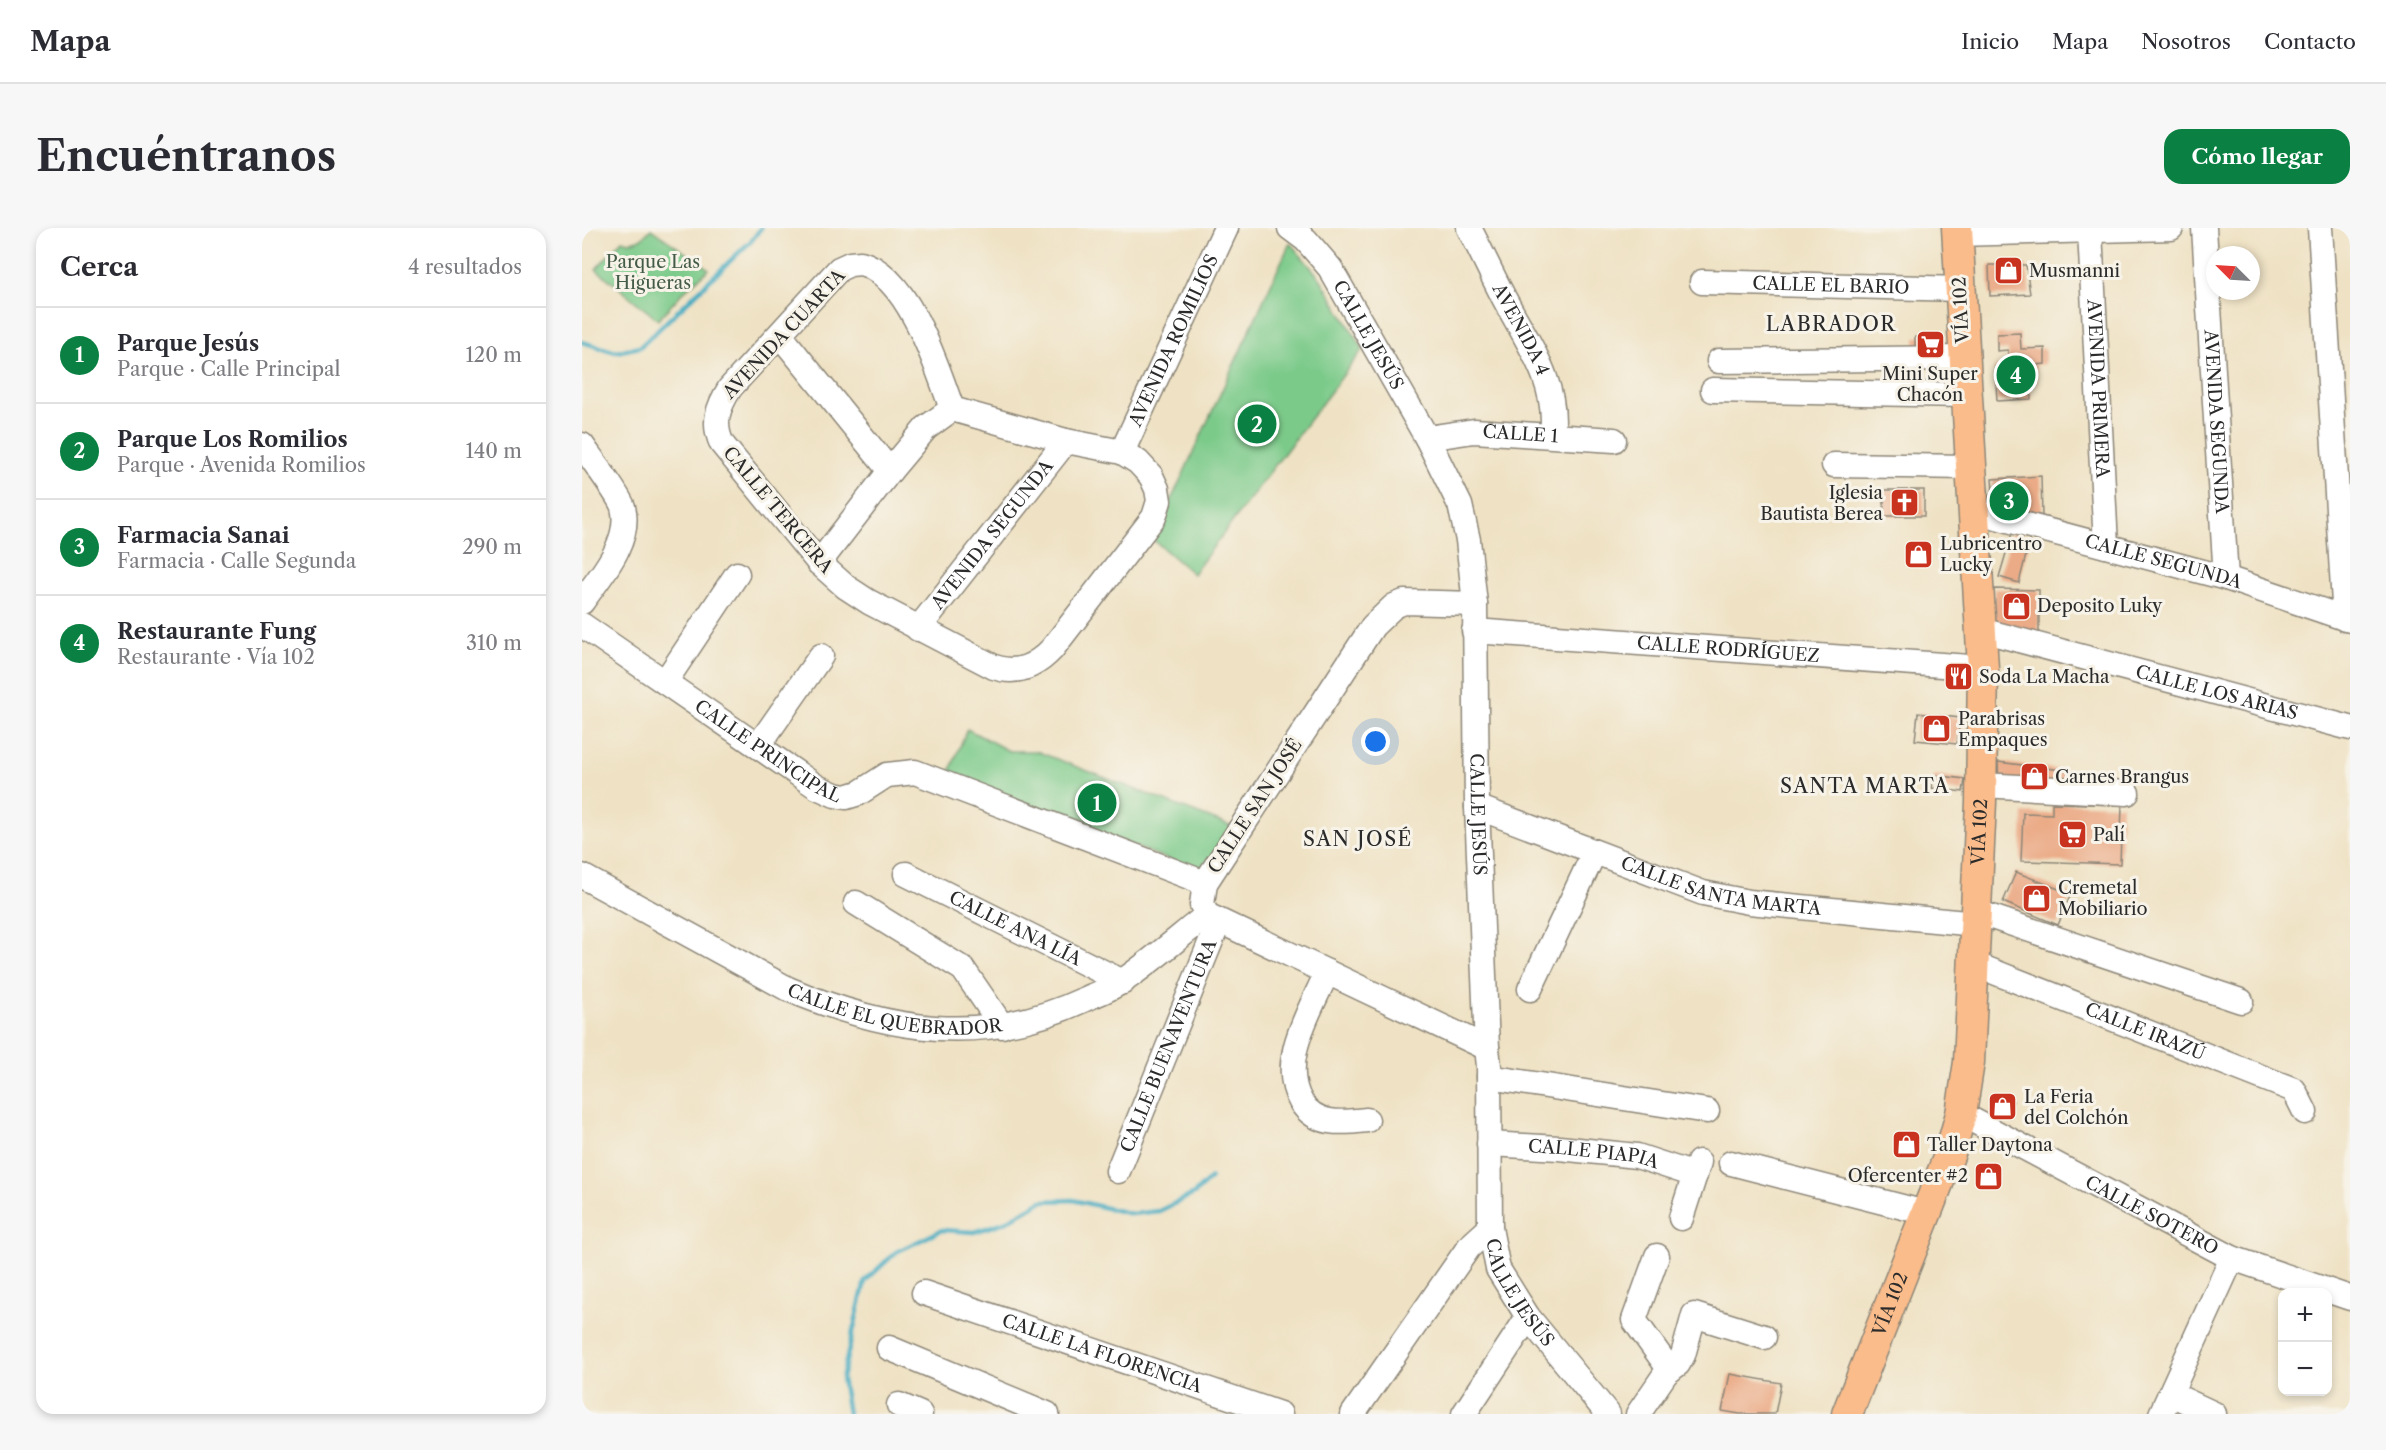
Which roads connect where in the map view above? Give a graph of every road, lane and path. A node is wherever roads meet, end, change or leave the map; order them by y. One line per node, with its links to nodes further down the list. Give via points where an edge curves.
1 (1226, 228): 23 (street, AVENIDA ROMILIOS)
2 (1290, 228): 19 (street, CALLE JESÚS, via 1330,267)
3 (1469, 228): 18 (street, AVENIDA 4, via 1543,371 1552,400)
4 (2170, 228): 8 (street)
5 (2204, 228): 31 (street, AVENIDA SEGUNDA)
6 (2320, 228): 34 (street)
7 (1957, 231): 8 (street); 10 (main road, VÍA 102)
8 (2090, 231): 28 (street, AVENIDA PRIMERA)
9 (1702, 282): 10 (street, CALLE EL BARIO)
10 (1960, 290): 12 (main road, VÍA 102)
11 (780, 335): 16 (street, AVENIDA CUARTA, via 839,269 861,263 882,273 914,317 929,343); 17 (street, AVENIDA CUARTA, via 730,388); 26 (street)
12 (1964, 358): 13 (street); 15 (main road, VÍA 102)
13 (1719, 361)
14 (1713, 390): 15 (street)
15 (1966, 395): 25 (main road, VÍA 102)
16 (952, 409): 21 (street); 26 (street, via 926,428)
17 (716, 417): 29 (street, CALLE TERCERA, via 716,433 722,444)
18 (1552, 435): 19 (street, CALLE 1, via 1474,431); 20 (street, CALLE 1)
19 (1427, 438): 33 (street, CALLE JESÚS, via 1460,505)
20 (1614, 440)
21 (1066, 441): 23 (street); 36 (street, AVENIDA SEGUNDA)
22 (582, 445): 32 (street, via 623,506 625,523 621,544)
23 (1122, 452): 36 (street, CALLE TERCERA, via 1138,462 1154,482 1159,501 1154,517 1041,660 1017,671 994,667)
24 (1834, 465): 25 (street)
25 (1970, 467): 27 (main road, VÍA 102)
26 (890, 471): 29 (street)
27 (1974, 511): 28 (street, CALLE SEGUNDA); 37 (main road, VÍA 102)
28 (2106, 546): 31 (street, CALLE SEGUNDA)
29 (819, 563): 36 (street, CALLE TERCERA, via 846,587)
30 (737, 574): 41 (street)
31 (2226, 578): 34 (street, CALLE SEGUNDA)
32 (582, 602)
33 (1475, 604): 38 (street, CALLE JESÚS); 50 (street, CALLE SAN JOSÉ, via 1404,602 1383,615)
34 (2348, 619)
35 (582, 625): 41 (street, CALLE PRINCIPAL)
36 (918, 628)
37 (1981, 630): 40 (main road, VÍA 102); 42 (street, CALLE LOS ARIAS)
38 (1474, 631): 40 (street, CALLE RODRÍGUEZ); 46 (street, CALLE JESÚS)
39 (821, 656): 43 (street)
40 (1983, 668): 44 (main road, VÍA 102)
41 (665, 682): 43 (street, CALLE PRINCIPAL)
42 (2350, 728)
43 (758, 746): 50 (street, CALLE PRINCIPAL, via 835,795 846,797 887,775 915,772)
44 (1982, 785): 45 (street); 53 (main road, VÍA 102)
45 (2127, 793)
46 (1477, 807): 47 (street, CALLE SANTA MARTA); 60 (street, CALLE JESÚS)
47 (1594, 853): 53 (street, CALLE SANTA MARTA, via 1703,894 1737,900); 57 (street)
48 (906, 874): 56 (street, CALLE ANA LÍA)
49 (582, 876): 59 (street, CALLE EL QUEBRADOR, via 824,1005 862,1016 940,1029)
50 (1205, 883): 52 (street, CALLE SAN JOSÉ, via 1202,905)
51 (856, 903): 59 (street, via 963,969)
52 (1213, 918): 55 (street); 56 (street, CALLE EL QUEBRADOR); 68 (street, CALLE BUENAVENTURA)
53 (1976, 918): 54 (main road, VÍA 102); 58 (street, CALLE SANTA MARTA)
54 (1974, 964): 63 (street, CALLE IRAZÚ, via 2294,1090); 64 (main road, VÍA 102, via 1969,1062)
55 (1327, 972): 60 (street); 65 (street, via 1298,1040 1292,1079 1301,1103 1315,1117 1347,1123)
56 (1123, 982): 59 (street, CALLE EL QUEBRADOR, via 1062,1010)
57 (1530, 990)
58 (2241, 1001)
59 (1002, 1026)
60 (1487, 1048): 61 (street, CALLE JESÚS)
61 (1489, 1077): 62 (street); 66 (street, CALLE JESÚS)
62 (1707, 1111)
63 (2305, 1112)
64 (1961, 1114): 69 (main road, VÍA 102); 73 (street, CALLE SOTERO)
65 (1367, 1119)
66 (1489, 1144): 70 (street, CALLE PIAPIA, via 1637,1156 1697,1168); 71 (street, CALLE JESÚS)
67 (1731, 1163): 69 (street)
68 (1118, 1171)
69 (1926, 1213): 87 (main road, VÍA 102)
70 (1681, 1218)
71 (1490, 1228): 76 (street, CALLE JESÚS, via 1498,1269); 83 (street, via 1469,1247)
72 (1657, 1256): 79 (street, via 1634,1320)
73 (2232, 1258): 75 (street, CALLE SOTERO); 80 (street)
74 (924, 1293): 82 (street, CALLE LA FLORENCIA)
75 (2350, 1298)
76 (1528, 1317): 84 (street); 85 (street, CALLE JESÚS)
77 (1764, 1337): 79 (street, via 1695,1315 1683,1355)
78 (890, 1348): 81 (street)
79 (1670, 1370): 86 (street)
80 (2166, 1404): 88 (street)
81 (1047, 1414)
82 (1280, 1414)
83 (1353, 1414)
84 (1464, 1414)
85 (1608, 1414)
86 (1638, 1414)
87 (1847, 1414)
88 (2214, 1414)

